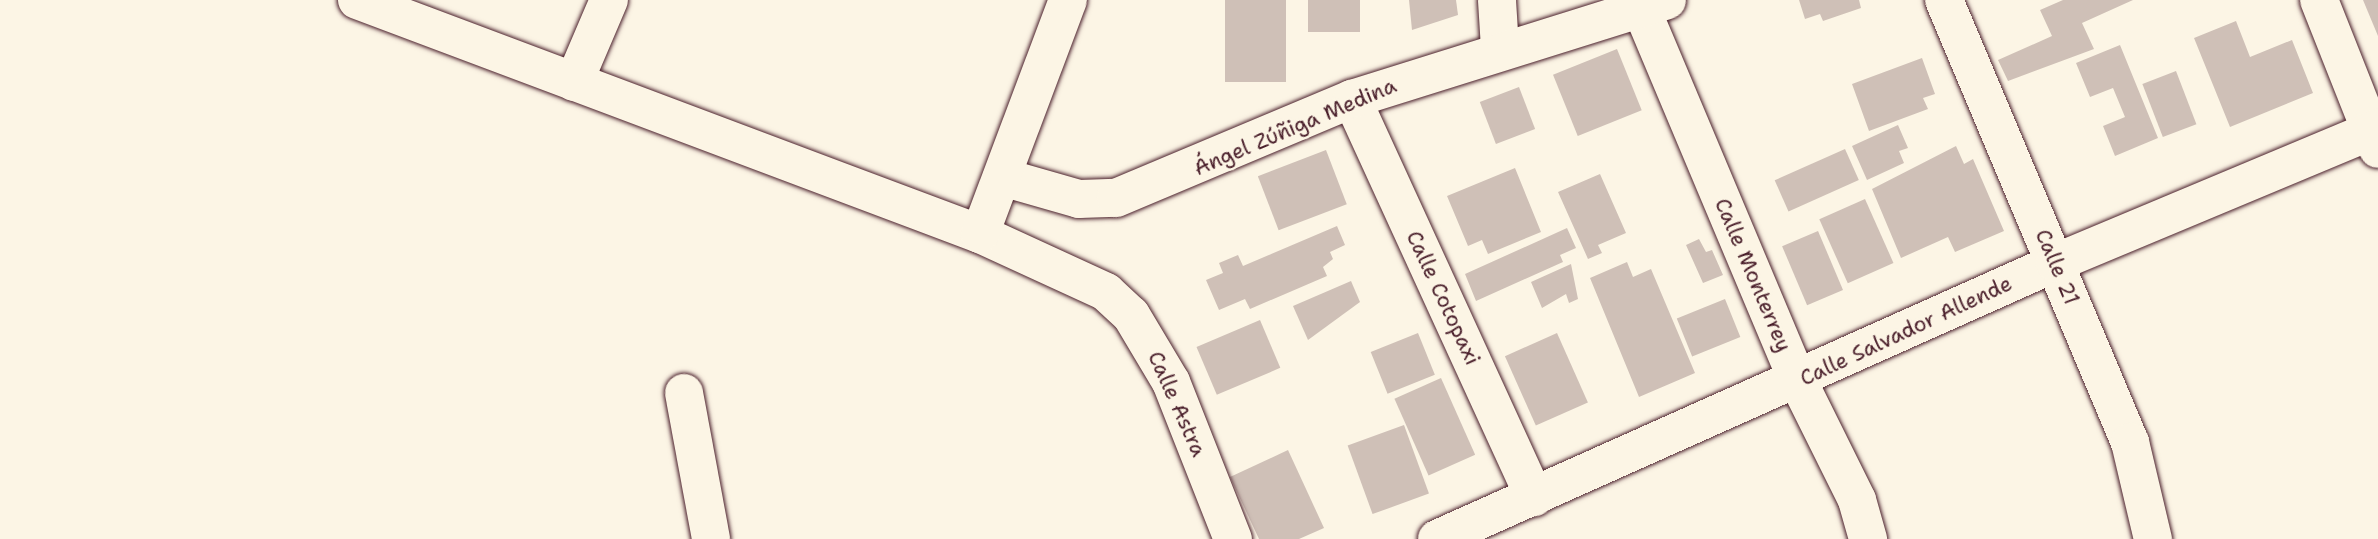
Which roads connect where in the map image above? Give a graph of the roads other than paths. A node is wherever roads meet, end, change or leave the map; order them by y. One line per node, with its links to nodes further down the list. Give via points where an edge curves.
1 (356, 0): 9 (street, Calle Astra)
2 (609, 0): 9 (street)
3 (1068, 0): 12 (street)
4 (1497, 0): 8 (street)
5 (1944, 0): 14 (street, Calle 21)
6 (2319, 0): 11 (street)
7 (1654, 4): 8 (street, Ángel Zúñiga Medina); 15 (street, Calle Monterrey)
8 (1500, 49): 10 (street, Ángel Zúñiga Medina)
9 (574, 82): 13 (street, Calle Astra)
10 (1352, 99): 12 (street, Ángel Zúñiga Medina, via 1116,198 1079,199); 17 (street, Calle Cotopaxi)
11 (2375, 137): 14 (street, Calle Salvador Allende)
12 (1002, 177): 13 (street)
13 (980, 234): 19 (street, Calle Astra, via 1107,292 1131,315 1171,382)
14 (2055, 263): 15 (street, Calle Salvador Allende); 22 (street, Calle 21, via 2130,442)
15 (1798, 380): 17 (street, Calle Salvador Allende); 21 (street, Calle Monterrey, via 1857,500)
16 (684, 393): 18 (street)
17 (1534, 497): 20 (street, Calle Salvador Allende)
18 (711, 539)
19 (1233, 539)
20 (1437, 539)
21 (1868, 539)
22 (2153, 539)

